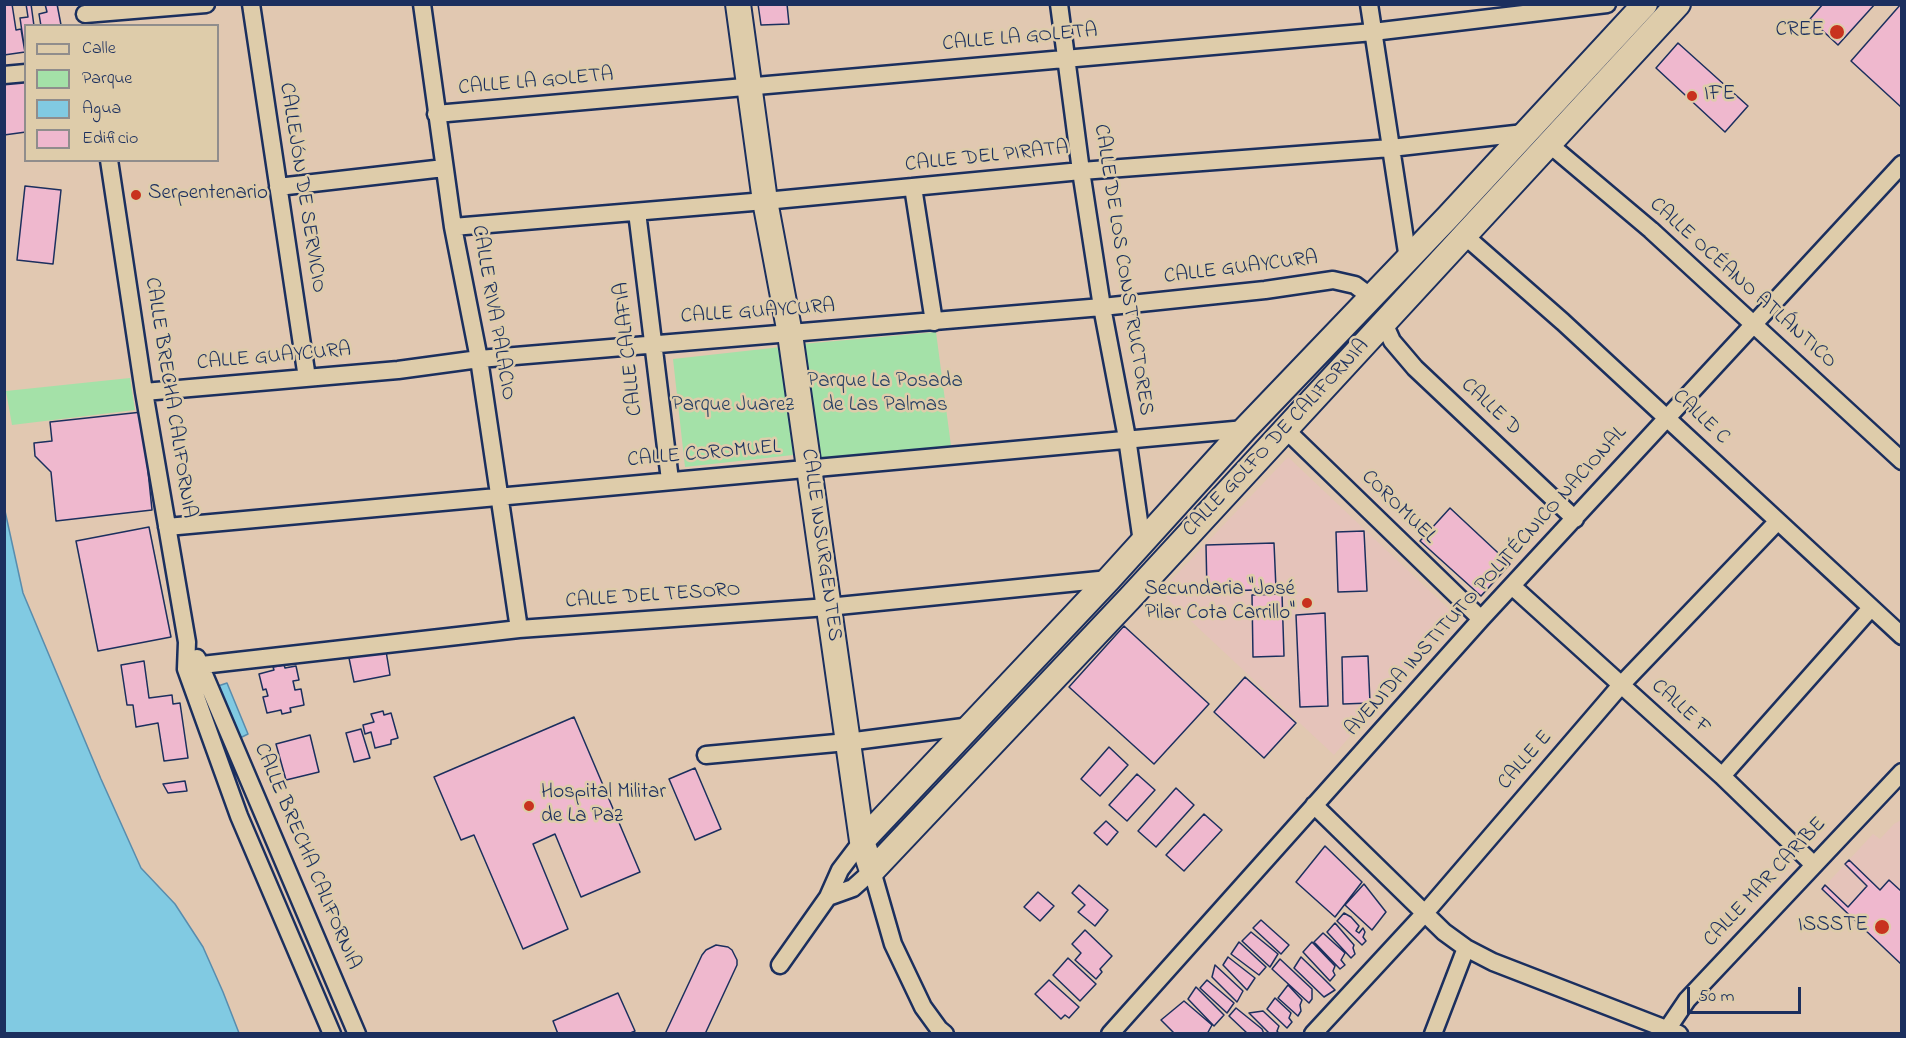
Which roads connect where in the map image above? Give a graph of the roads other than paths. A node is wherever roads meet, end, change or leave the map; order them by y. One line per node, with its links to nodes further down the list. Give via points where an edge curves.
1 (206, 4): 10 (street)
2 (251, 4): 24 (street, CALLEJÓN DE SERVICIO)
3 (422, 4): 16 (street, CALLE RIVA PALACIO)
4 (738, 4): 15 (street, CALLE INSURGENTES)
5 (1059, 4): 12 (street, CALLE DE LOS CONSTRUCTORES)
6 (1368, 4): 11 (street)
7 (1607, 4): 11 (street, CALLE LA GOLETA)
8 (1644, 4): 17 (street, CALLE GOLFO DE CALIFORNIA)
9 (1670, 7): 18 (street, CALLE GOLFO DE CALIFORNIA)
10 (86, 15)
11 (1373, 32): 12 (street, CALLE LA GOLETA); 19 (street)
12 (1067, 57): 15 (street, CALLE LA GOLETA); 23 (street, CALLE DE LOS CONSTRUCTORES)
13 (24, 73): 14 (street)
14 (4, 75)
15 (750, 87): 16 (street, CALLE LA GOLETA); 26 (street, CALLE INSURGENTES)
16 (436, 114): 22 (street, CALLE RIVA PALACIO)
17 (1524, 133): 18 (street); 19 (street, CALLE DEL PIRATA); 30 (street, CALLE GOLFO DE CALIFORNIA)
18 (1549, 144): 29 (street, CALLE GOLFO DE CALIFORNIA); 35 (street, CALLE OCÉANO ATLÁNTICO)
19 (1391, 148): 23 (street, CALLE DEL PIRATA); 30 (street)
20 (109, 162): 40 (street, CALLE BRECHA CALIFORNIA)
21 (1902, 164): 35 (street, AVENIDA INSTITUTO POLITÉCNICO NACIONAL)
22 (444, 168): 24 (street); 28 (street, CALLE RIVA PALACIO)
23 (1081, 171): 25 (street, CALLE DEL PIRATA); 32 (street, CALLE DE LOS CONSTRUCTORES)
24 (278, 187): 39 (street, CALLEJÓN DE SERVICIO)
25 (913, 188): 26 (street, CALLE DEL PIRATA); 33 (street)
26 (765, 201): 27 (street, CALLE DEL PIRATA); 36 (street, CALLE INSURGENTES)
27 (637, 212): 28 (street, CALLE DEL PIRATA); 37 (street, CALLE CALAFIA)
28 (453, 227): 38 (street, CALLE RIVA PALACIO)
29 (1465, 236): 34 (street, CALLE GOLFO DE CALIFORNIA); 41 (street, CALLE C)
30 (1408, 259): 31 (street, CALLE GOLFO DE CALIFORNIA)
31 (1371, 297): 32 (street, CALLE GUAYCURA, via 1355,285 1333,280); 34 (street); 42 (street, CALLE GOLFO DE CALIFORNIA)
32 (1102, 307): 33 (street, CALLE GUAYCURA); 44 (street, CALLE DE LOS CONSTRUCTORES)
33 (934, 322): 36 (street, CALLE GUAYCURA)
34 (1384, 323): 43 (street, CALLE GOLFO DE CALIFORNIA); 49 (street, CALLE D, via 1392,341 1414,368)
35 (1753, 323): 41 (street, AVENIDA INSTITUTO POLITÉCNICO NACIONAL); 45 (street, CALLE OCÉANO ATLÁNTICO)
36 (790, 334): 37 (street, CALLE GUAYCURA); 46 (street, CALLE INSURGENTES)
37 (653, 344): 38 (street, CALLE GUAYCURA); 47 (street, CALLE CALAFIA)
38 (479, 359): 39 (street, CALLE GUAYCURA); 48 (street, CALLE RIVA PALACIO)
39 (308, 378): 40 (street, CALLE GUAYCURA)
40 (144, 392): 51 (street, CALLE BRECHA CALIFORNIA)
41 (1667, 418): 49 (street, AVENIDA INSTITUTO POLITÉCNICO NACIONAL); 50 (street, CALLE C)
42 (1245, 429): 43 (street); 44 (street, CALLE COROMUEL); 52 (street, CALLE GOLFO DE CALIFORNIA)
43 (1285, 429): 55 (street, CALLE GOLFO DE CALIFORNIA); 58 (street, COROMUEL)
44 (1127, 438): 46 (street, CALLE COROMUEL); 52 (street, CALLE DE LOS CONSTRUCTORES)
45 (1902, 461)
46 (809, 468): 47 (street, CALLE COROMUEL); 56 (street, CALLE INSURGENTES)
47 (669, 480): 48 (street, CALLE COROMUEL)
48 (500, 496): 51 (street, CALLE COROMUEL); 59 (street, CALLE RIVA PALACIO)
49 (1575, 519): 54 (street, AVENIDA INSTITUTO POLITÉCNICO NACIONAL)
50 (1777, 522): 57 (street, CALLE C); 62 (street, CALLE E)
51 (167, 527): 61 (street, CALLE BRECHA CALIFORNIA)
52 (1142, 542): 53 (street, CALLE GOLFO DE CALIFORNIA)
53 (1109, 579): 55 (street); 56 (street, CALLE DEL TESORO); 63 (street, CALLE GOLFO DE CALIFORNIA)
54 (1512, 586): 58 (street, AVENIDA INSTITUTO POLITÉCNICO NACIONAL); 62 (street, CALLE F)
55 (1130, 598): 71 (street, CALLE GOLFO DE CALIFORNIA)
56 (828, 607): 59 (street, CALLE DEL TESORO); 64 (street, CALLE INSURGENTES)
57 (1870, 608): 60 (street, CALLE C); 67 (street)
58 (1480, 619): 68 (street, AVENIDA INSTITUTO POLITÉCNICO NACIONAL)
59 (519, 629): 61 (street, CALLE DEL TESORO)
60 (1902, 636)
61 (194, 667): 77 (street, CALLE BRECHA CALIFORNIA, via 238,816); 78 (street, CALLE BRECHA CALIFORNIA, via 230,738)
62 (1621, 685): 67 (street, CALLE F); 73 (street, CALLE E)
63 (971, 726): 64 (street); 69 (street, CALLE GOLFO DE CALIFORNIA)
64 (847, 742): 65 (street); 69 (street, CALLE INSURGENTES)
65 (706, 755)
66 (1902, 772): 70 (street, CALLE MAR CARIBE)
67 (1722, 776): 70 (street, CALLE F)
68 (1314, 805): 73 (street); 80 (street, AVENIDA INSTITUTO POLITÉCNICO NACIONAL)
69 (862, 841): 71 (street, CALLE INSURGENTES); 72 (street, via 840,870)
70 (1814, 865): 76 (street, CALLE MAR CARIBE, via 1687,1000)
71 (872, 871): 72 (street, via 853,888); 79 (street, CALLE INSURGENTES, via 893,945 923,1007)
72 (828, 897): 75 (street)
73 (1425, 913): 74 (street); 81 (street, CALLE E)
74 (1466, 948): 76 (street); 82 (street)
75 (780, 965)
76 (1670, 1032)
77 (332, 1034)
78 (357, 1034)
79 (945, 1034)
80 (1110, 1034)
81 (1314, 1034)
82 (1433, 1034)

